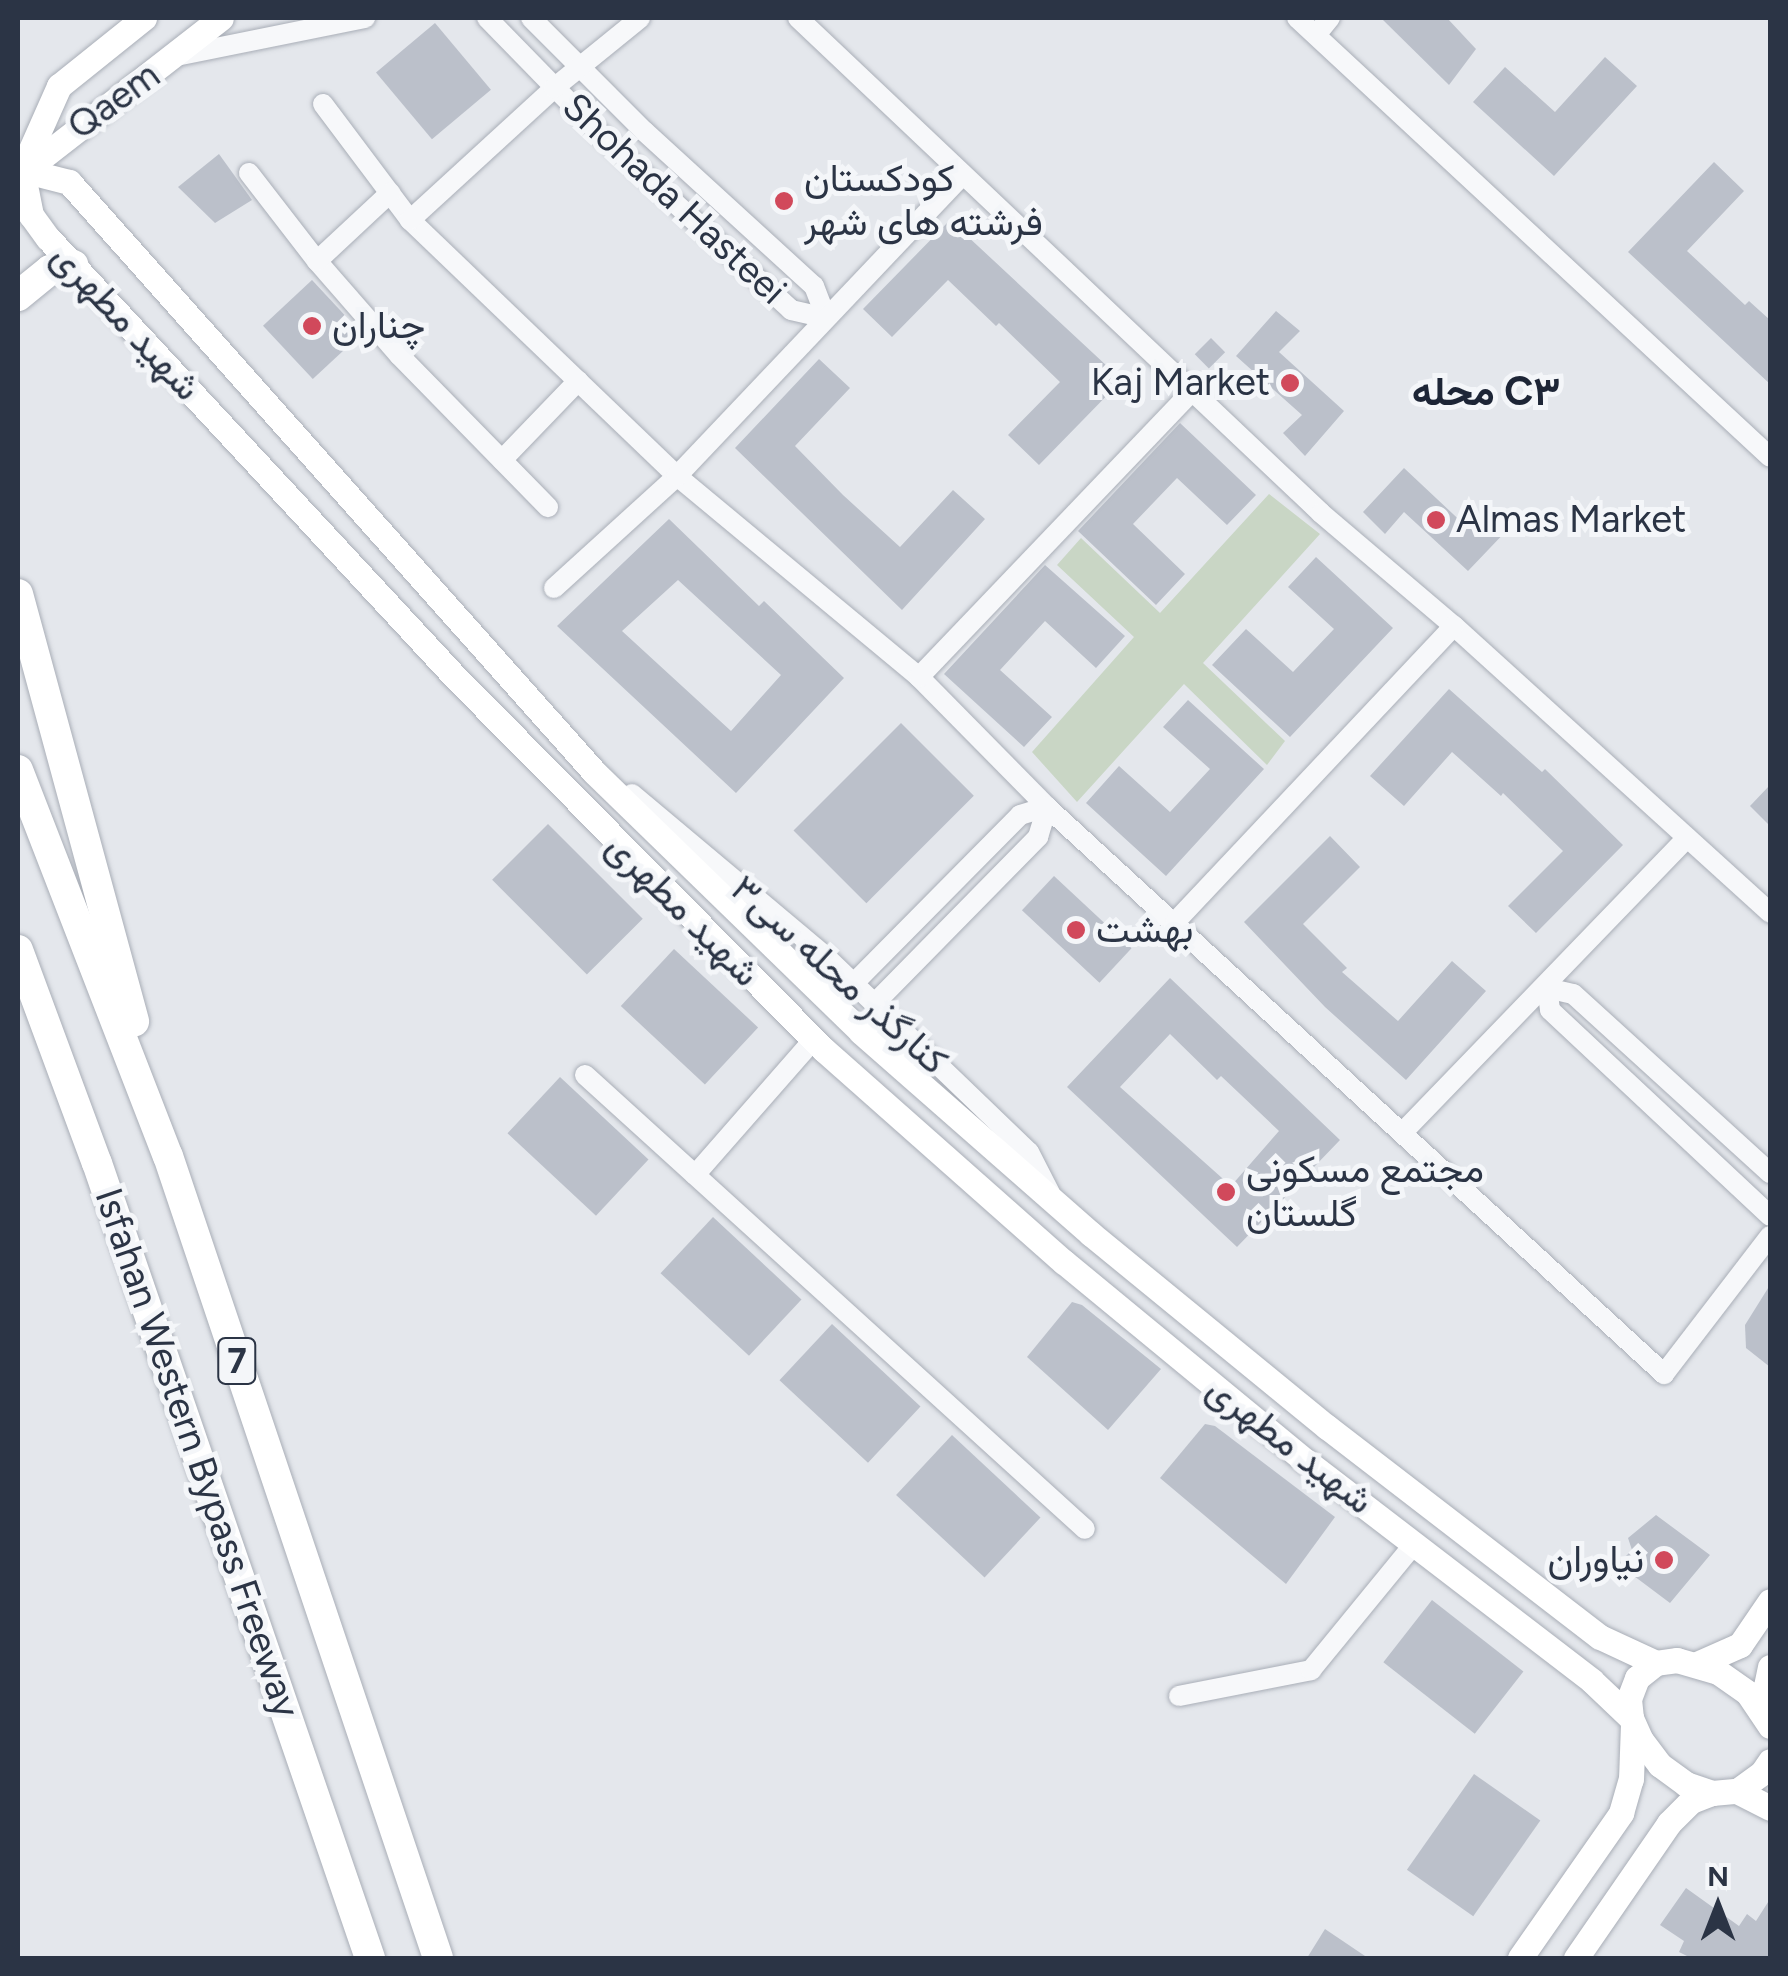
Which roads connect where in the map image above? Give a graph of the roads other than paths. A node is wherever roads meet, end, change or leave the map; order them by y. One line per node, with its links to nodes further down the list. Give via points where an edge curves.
1 (144, 18): 13 (main road, Qaem)
2 (221, 18): 11 (main road, Qaem)
3 (366, 18): 11 (street)
4 (486, 18): 14 (street, Shohada Hasteei)
5 (531, 18): 12 (street, Shohada Hasteei)
6 (640, 18): 12 (street)
7 (798, 18): 18 (street)
8 (1297, 18): 10 (street)
9 (1330, 18): 10 (street)
10 (1316, 35): 28 (street)
11 (176, 56): 16 (main road, Qaem)
12 (578, 68): 14 (street); 25 (street, Shohada Hasteei, via 814,286)
13 (59, 86): 16 (main road, via 64,118); 19 (main road, Qaem)
14 (554, 88): 21 (street); 25 (street, Shohada Hasteei, via 791,310)
15 (323, 104): 20 (street)
16 (84, 122): 19 (main road, Qaem)
17 (249, 173): 22 (street)
18 (963, 175): 25 (street); 27 (street)
19 (19, 181): 23 (main road, شهید مطهری, via 32,216); 37 (main road, شهید مطهری, via 69,182)
20 (390, 193): 21 (street); 22 (street)
21 (410, 220): 26 (street)
22 (317, 261): 29 (street)
23 (73, 265): 24 (highway, via 50,270); 48 (main road, شهید مطهری, via 456,678)
24 (18, 296)
25 (826, 318): 30 (street)
26 (578, 381): 29 (street); 30 (street)
27 (1192, 391): 34 (street, via 1320,513); 35 (street)
28 (1770, 457)
29 (502, 460): 31 (street)
30 (676, 476): 32 (street); 35 (street)
31 (548, 507)
32 (554, 588)
33 (18, 594): 51 (highway)
34 (1454, 626): 39 (street); 41 (street)
35 (919, 677): 38 (street)
36 (18, 770): 51 (highway, Isfahan Western Bypass Freeway / 7)
37 (595, 773): 45 (street, کنارگذر محله سی۳, via 631,793); 54 (main road, شهید مطهری, via 861,1032)
38 (1047, 807): 41 (street); 43 (street, via 1020,815); 44 (street, via 1038,837)
39 (1688, 838): 40 (street); 46 (street)
40 (1770, 914)
41 (1176, 921): 50 (street)
42 (18, 950): 71 (highway, Isfahan Western Bypass Freeway / 7)
43 (884, 951): 44 (street, via 882,967 888,975); 45 (street)
44 (902, 975): 47 (street)
45 (854, 983): 47 (street, کنارگذر محله سی۳)
46 (1546, 988): 50 (street); 52 (street, via 1573,994); 55 (street, via 1550,1010)
47 (875, 1003): 54 (street, کنارگذر محله سی۳, via 1028,1152)
48 (814, 1040): 53 (street); 58 (main road, شهید مطهری, via 1064,1262)
49 (585, 1075): 53 (street)
50 (1403, 1132): 56 (street, via 1664,1374)
51 (168, 1156): 72 (highway, Isfahan Western Bypass Freeway / 7)
52 (1770, 1172)
53 (695, 1175): 57 (street)
54 (1056, 1204): 60 (main road, شهید مطهری, via 1328,1427)
55 (1770, 1216)
56 (1770, 1236)
57 (1084, 1529)
58 (1414, 1543): 61 (main road, شهید مطهری); 65 (street, via 1311,1670)
59 (1770, 1601): 63 (main road, via 1740,1645)
60 (1576, 1618): 61 (main road, via 1572,1636); 62 (main road, شهید مطهری)
61 (1548, 1646): 67 (main road, شهید مطهری)
62 (1656, 1663): 63 (main road); 67 (main road, via 1636,1678 1629,1698)
63 (1697, 1664): 66 (main road, via 1748,1693)
64 (1770, 1666): 66 (main road)
65 (1179, 1696)
66 (1766, 1718)
67 (1632, 1721): 69 (main road, شهید مطهری, via 1660,1765 1686,1784); 73 (main road, via 1632,1779 1621,1813)
68 (1770, 1761): 69 (main road, via 1750,1784)
69 (1724, 1792): 70 (main road); 74 (main road, via 1691,1801 1669,1823)
70 (1770, 1808)
71 (370, 1958)
72 (438, 1958)
73 (1520, 1958)
74 (1576, 1958)

